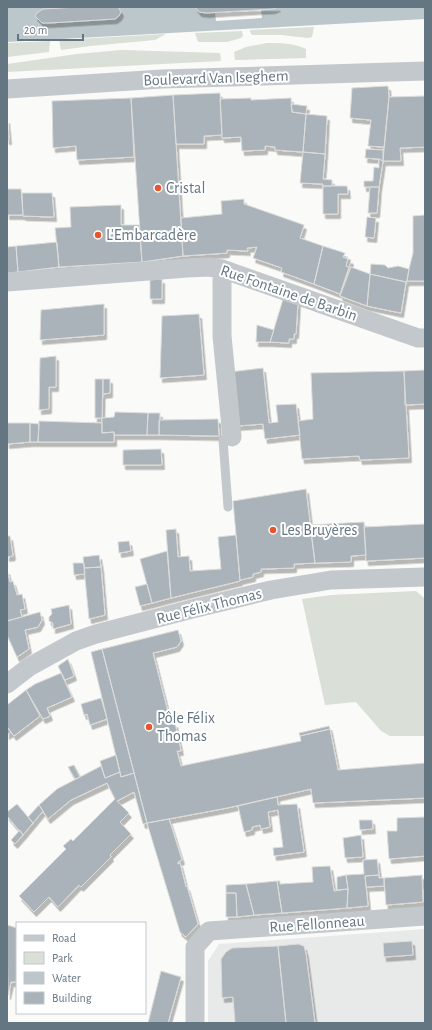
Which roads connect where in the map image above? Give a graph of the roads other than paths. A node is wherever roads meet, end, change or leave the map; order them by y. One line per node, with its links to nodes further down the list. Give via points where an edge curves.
1 (425, 71): 2 (street, Boulevard Van Iseghem, via 162,79)
2 (7, 89)
3 (222, 269): 4 (street, Rue Fontaine de Barbin, via 187,268); 5 (street, Rue Fontaine de Barbin, via 418,338); 6 (street)
4 (7, 282)
5 (425, 338)
6 (227, 438): 7 (lane)
7 (228, 506)
8 (425, 577): 9 (street, Rue Félix Thomas, via 331,580 271,590 192,609 76,641)
9 (7, 684)
10 (425, 916): 11 (street, Rue Fellonneau, via 209,931 195,947)
11 (195, 1023)

